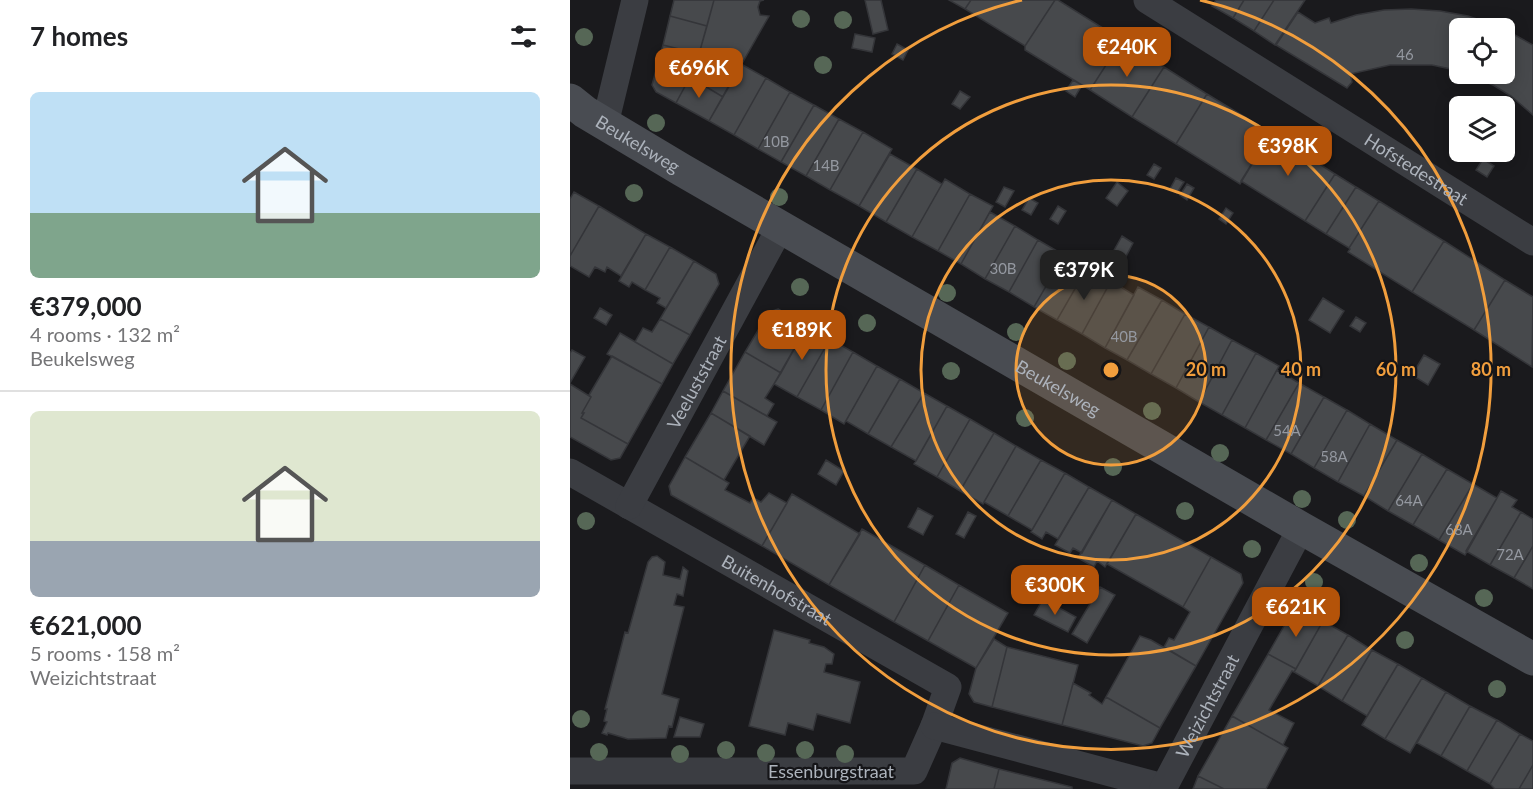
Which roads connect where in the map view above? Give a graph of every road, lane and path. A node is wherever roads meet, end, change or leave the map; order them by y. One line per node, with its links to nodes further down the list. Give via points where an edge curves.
1 (635, 0): 3 (street)
2 (1147, 0): 5 (street, Hofstedestraat)
3 (583, 111): 4 (main road, Beukelsweg)
4 (781, 226): 7 (street, Veeluststraat); 8 (main road, Beukelsweg)
5 (1533, 242)
6 (570, 472): 7 (street, Buitenhofstraat)
7 (628, 506): 10 (street, Buitenhofstraat, via 948,687)
8 (1301, 528): 9 (main road, Beukelsweg); 12 (street, Weizichtstraat)
9 (1533, 659)
10 (934, 726): 11 (street, Essenburgstraat, via 914,771); 12 (street)
11 (570, 771)
12 (1163, 788)

